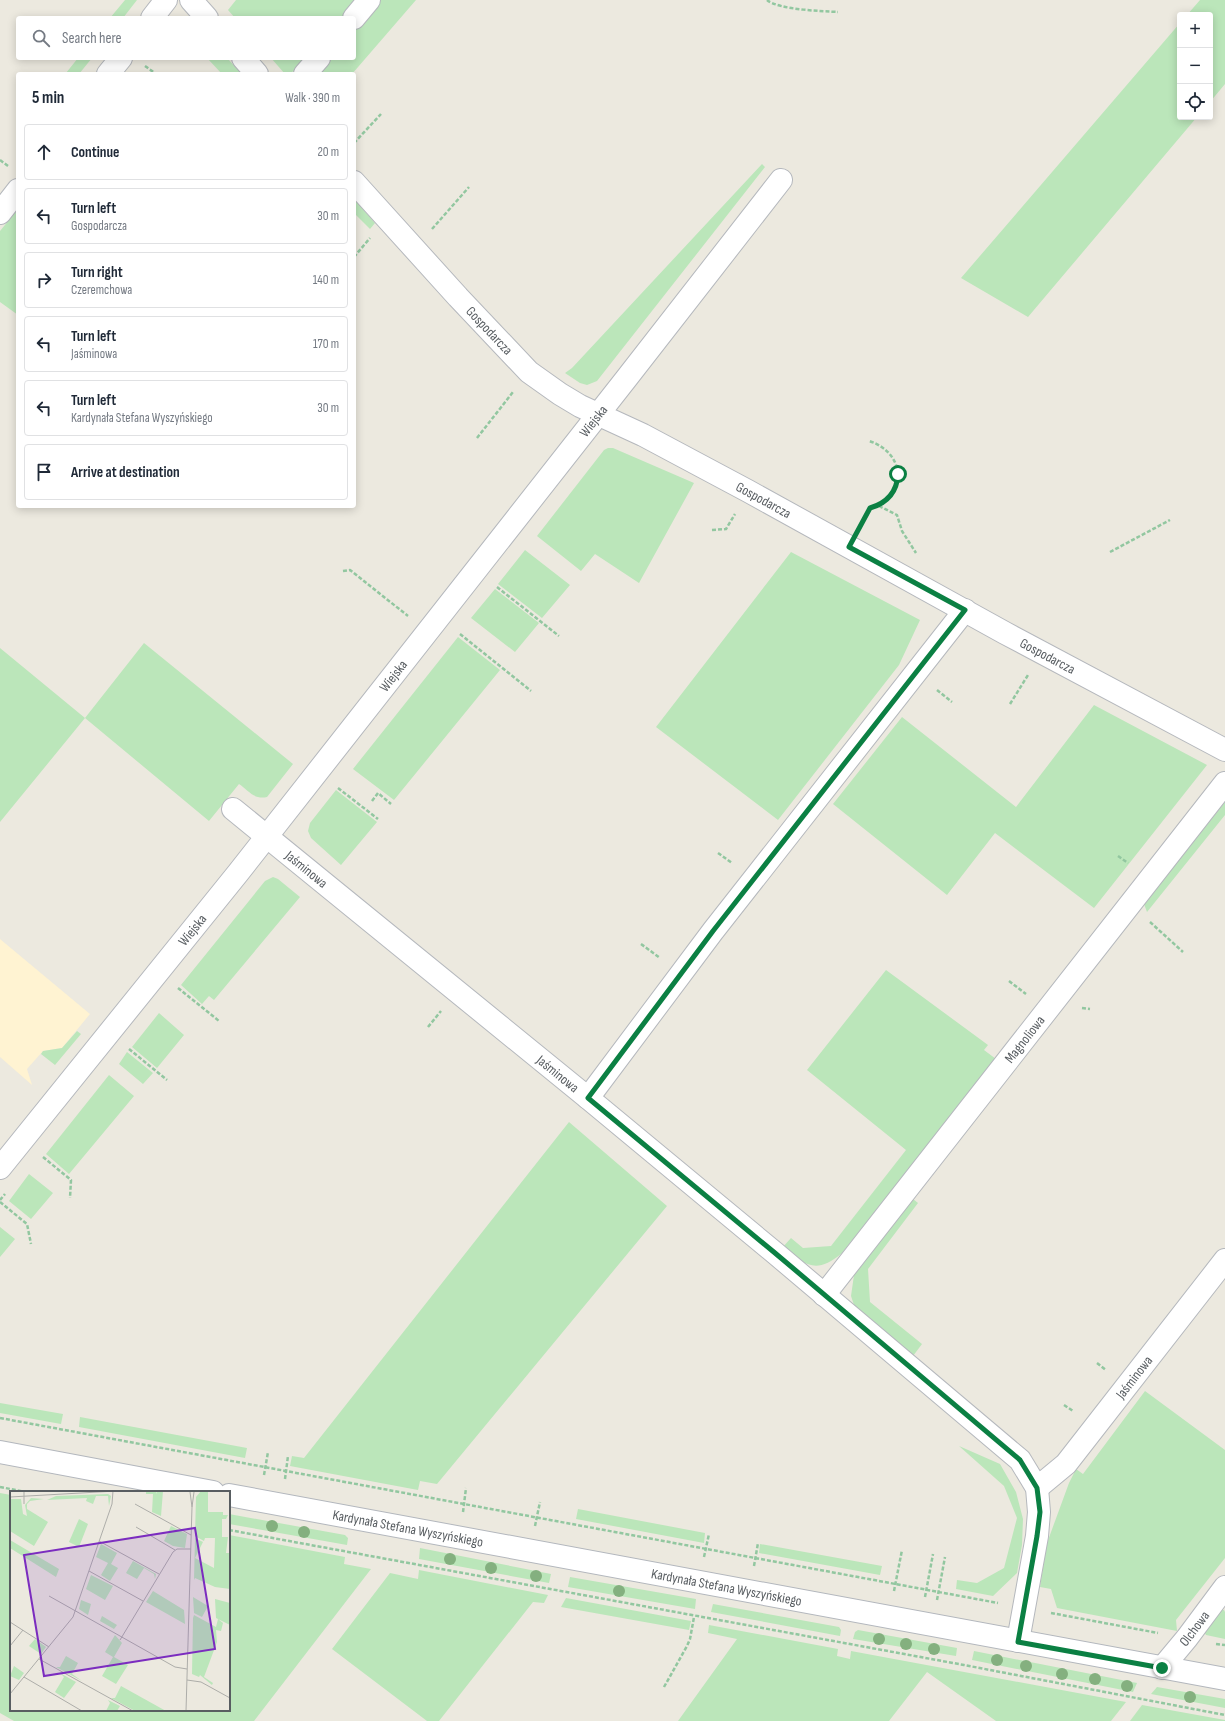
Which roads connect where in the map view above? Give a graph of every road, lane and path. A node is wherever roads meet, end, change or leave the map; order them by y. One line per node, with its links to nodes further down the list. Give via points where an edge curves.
1 (166, 0): 6 (street)
2 (191, 0): 7 (street)
3 (369, 0): 8 (street)
4 (767, 0): 5 (path, via 781,6)
5 (838, 12)
6 (154, 16)
7 (205, 16)
8 (356, 16)
9 (119, 60): 12 (street)
10 (245, 60): 13 (street)
11 (317, 60): 14 (street)
12 (110, 72)
13 (255, 72)
14 (307, 72)
15 (381, 114): 16 (path)
16 (356, 141)
17 (0, 160): 18 (path)
18 (12, 169)
19 (781, 180): 26 (street, Wiejska)
20 (356, 184): 24 (street, Gospodarcza)
21 (469, 188): 24 (path)
22 (16, 193): 23 (street)
23 (0, 213)
24 (415, 249): 25 (street, Gospodarcza)
25 (529, 372): 26 (street, Gospodarcza, via 560,394); 27 (path)
26 (598, 415): 31 (street, Gospodarcza, via 650,439); 50 (street, Wiejska)
27 (477, 438)
28 (869, 441): 29 (path, via 885,448 897,466 894,490 888,499)
29 (878, 506): 31 (path, via 870,508); 33 (path, via 897,515 898,523 907,540)
30 (1170, 520): 32 (path)
31 (849, 547): 36 (street, Gospodarcza)
32 (1110, 552)
33 (920, 556)
34 (343, 571): 37 (path, via 350,570)
35 (496, 586): 39 (path)
36 (965, 610): 40 (street, Gospodarcza); 57 (street, via 713,931)
37 (410, 617)
38 (460, 633): 41 (path)
39 (559, 636)
40 (1041, 652): 42 (path); 43 (street, Gospodarcza)
41 (531, 691)
42 (1010, 704)
43 (1225, 750)
44 (332, 783): 49 (path)
45 (1225, 783): 51 (street, Magnoliowa)
46 (372, 801): 47 (path, via 378,793)
47 (391, 804)
48 (233, 809): 50 (street, Jaśminowa)
49 (378, 819)
50 (267, 836): 57 (street, Jaśminowa); 59 (street, Wiejska)
51 (1130, 903): 52 (path); 64 (street, Magnoliowa)
52 (1183, 952)
53 (173, 984): 54 (path)
54 (219, 1021)
55 (124, 1045): 56 (path)
56 (167, 1080)
57 (588, 1098): 64 (street, Jaśminowa)
58 (38, 1152): 60 (path, via 71,1180)
59 (0, 1168)
60 (70, 1198)
61 (0, 1202): 62 (path, via 27,1224)
62 (31, 1244)
63 (1225, 1260): 75 (street, Jaśminowa, via 1066,1464)
64 (824, 1295): 75 (street, Jaśminowa, via 1020,1460)
65 (0, 1418): 69 (path)
66 (0, 1452): 77 (street)
67 (268, 1452): 69 (path)
68 (288, 1456): 70 (path)
69 (265, 1468): 70 (path); 71 (path)
70 (286, 1471): 72 (path); 80 (path)
71 (263, 1479)
72 (284, 1483)
73 (0, 1487): 76 (path)
74 (466, 1488): 80 (path)
75 (1037, 1488): 101 (street, Jaśminowa, via 1040,1512)
76 (21, 1491)
77 (208, 1491)
78 (230, 1495): 104 (street, Kardynała Stefana Wyszyńskiego)
79 (540, 1502): 82 (path)
80 (464, 1504): 81 (path); 82 (path)
81 (462, 1517)
82 (537, 1518): 84 (path); 87 (path)
83 (230, 1530): 102 (path)
84 (534, 1530)
85 (709, 1534): 87 (path)
86 (758, 1543): 91 (path)
87 (706, 1550): 91 (path); 92 (path)
88 (902, 1550): 94 (path)
89 (933, 1554): 96 (path)
90 (945, 1557): 97 (path)
91 (755, 1559): 93 (path); 94 (path)
92 (703, 1561)
93 (753, 1570)
94 (895, 1584): 96 (path); 98 (path)
95 (1225, 1587): 103 (street, Olchowa)
96 (927, 1590): 97 (path); 99 (path)
97 (939, 1592): 100 (path); 101 (path)
98 (893, 1595)
99 (925, 1600)
100 (937, 1602)
101 (1025, 1608): 103 (path); 104 (street, Jaśminowa)
102 (694, 1616): 108 (path, via 687,1646); 109 (path)
103 (1187, 1638): 105 (path); 106 (street, Olchowa)
104 (1018, 1642): 106 (street, Kardynała Stefana Wyszyńskiego)
105 (1225, 1645)
106 (1162, 1668): 107 (street, Kardynała Stefana Wyszyńskiego)
107 (1225, 1679)
108 (664, 1687)
109 (1225, 1714)

